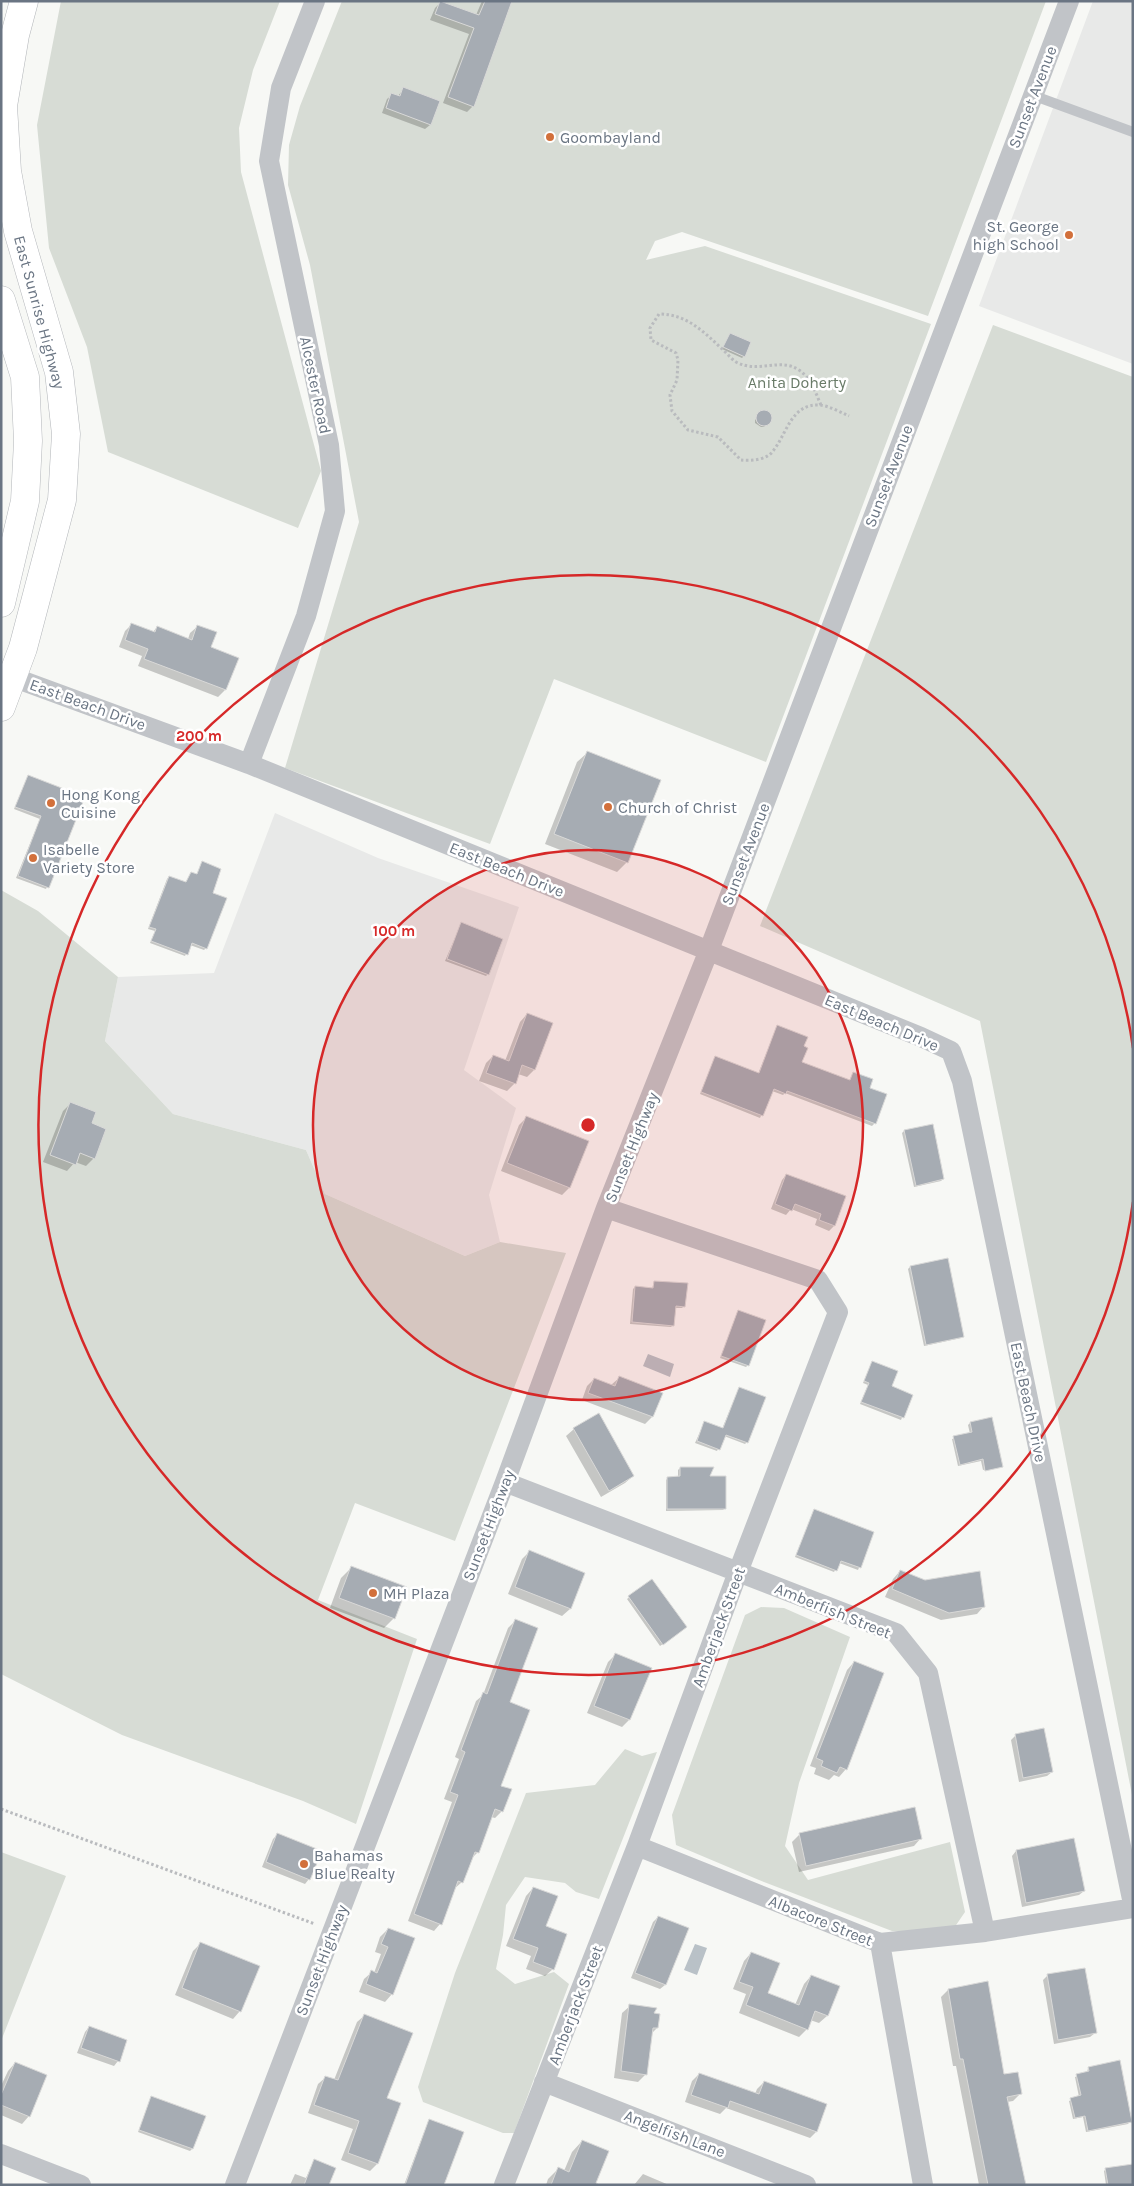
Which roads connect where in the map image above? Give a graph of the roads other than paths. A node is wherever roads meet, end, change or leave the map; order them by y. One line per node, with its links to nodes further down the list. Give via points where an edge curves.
1 (24, 1): 8 (main road, East Sunrise Highway, via 14,34 3,106 7,171 18,231 59,372 66,434 62,500)
2 (315, 1): 10 (street, Alcester Road, via 281,88 269,161 329,445 335,511 306,616)
3 (1069, 1): 4 (street, Sunset Avenue)
4 (1032, 95): 5 (lane); 11 (street, Sunset Avenue)
5 (1133, 132)
6 (1, 300): 7 (main road, East Sunrise Highway, via 25,377 28,442 25,501)
7 (1, 602)
8 (7, 675): 9 (main road, East Sunrise Highway); 10 (street, East Beach Drive)
9 (1, 707)
10 (249, 764): 11 (street, East Beach Drive)
11 (709, 950): 12 (street, Sunset Highway); 16 (street, East Beach Drive, via 922,1037 951,1052 962,1081)
12 (606, 1208): 13 (street, Sunset Highway); 14 (street, Amberjack Street, via 818,1280 838,1312)
13 (505, 1482): 14 (street, Amberfish Street); 23 (street, Sunset Highway)
14 (738, 1572): 15 (street, Amberjack Street); 18 (street, Amberfish Street, via 896,1633 928,1673)
15 (637, 1846): 19 (street, Albacore Street); 20 (street, Amberjack Street)
16 (1133, 1904)
17 (1133, 1908): 18 (street, Albacore Street)
18 (985, 1932): 19 (street, Albacore Street)
19 (880, 1943): 26 (street)
20 (544, 2082): 24 (street, Amberjack Street); 25 (street, Angelfish Lane)
21 (1, 2154): 22 (street)
22 (81, 2185)
23 (235, 2185)
24 (504, 2185)
25 (806, 2185)
26 (923, 2185)

